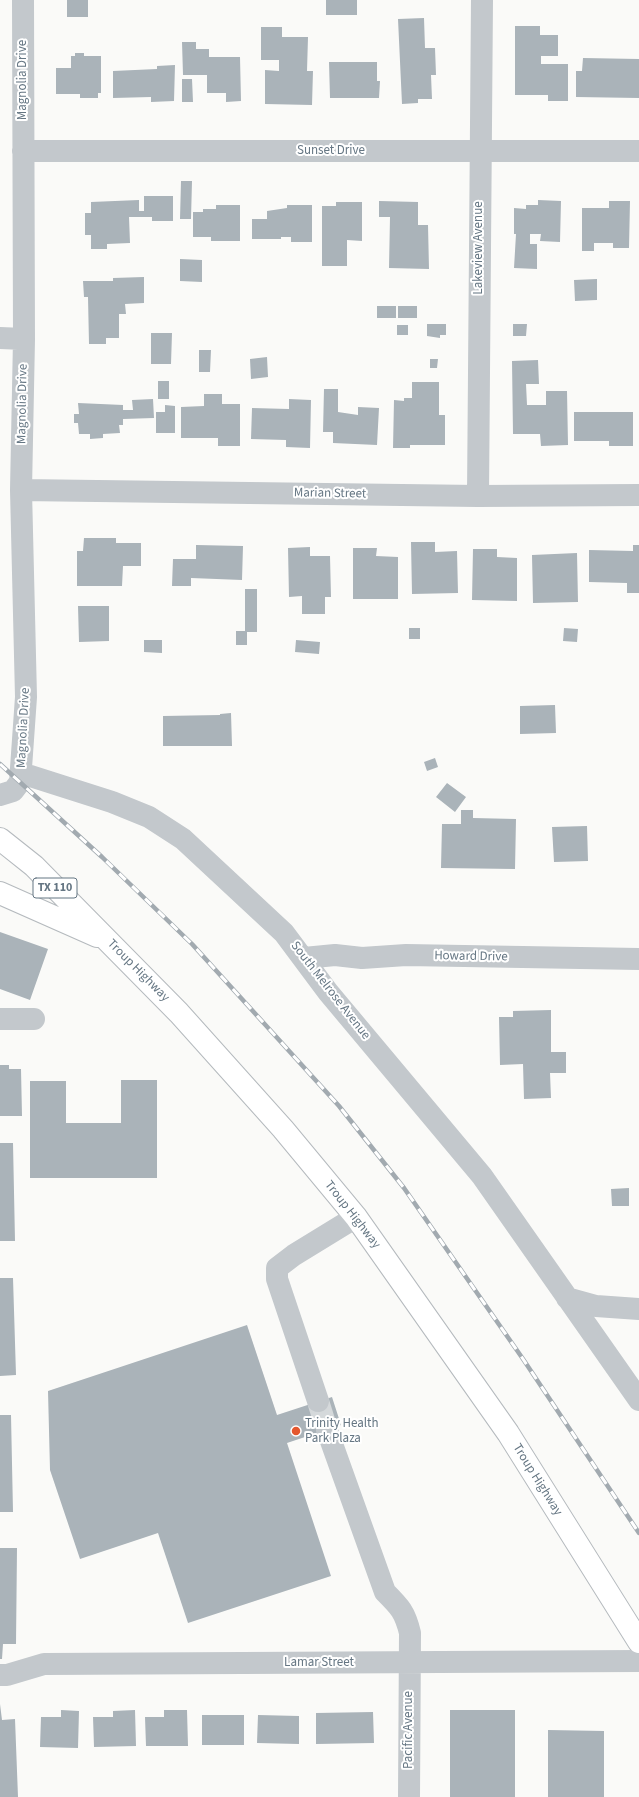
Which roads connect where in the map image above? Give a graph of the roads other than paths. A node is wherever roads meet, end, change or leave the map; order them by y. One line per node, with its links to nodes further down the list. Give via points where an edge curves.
1 (23, 0): 3 (street, Magnolia Drive)
2 (482, 0): 4 (street, Lakeview Avenue)
3 (23, 151): 4 (street, Sunset Drive); 7 (street, Magnolia Drive)
4 (480, 151): 5 (street, Sunset Drive); 10 (street, Lakeview Avenue)
5 (639, 151)
6 (0, 338): 7 (street)
7 (24, 339): 8 (street, Magnolia Drive)
8 (21, 490): 10 (street, Marian Street); 11 (street, Magnolia Drive, via 26,697)
9 (639, 495): 10 (street, Marian Street)
10 (478, 496)
11 (22, 774): 12 (street, Magnolia Drive, via 13,791); 16 (street, South Melrose Avenue, via 112,802 149,817 166,828 182,839 284,933)
12 (0, 795)
13 (0, 839): 15 (main road, Troup Highway / TX 110, via 34,866)
14 (0, 893): 15 (main road)
15 (107, 941): 20 (main road, Troup Highway, via 179,1013 283,1129)
16 (304, 958): 17 (street, Howard Drive, via 335,955 362,958 406,955); 21 (street, South Melrose Avenue, via 328,992 482,1176)
17 (639, 959)
18 (0, 1019): 19 (street)
19 (34, 1019)
20 (356, 1217): 24 (street, via 294,1254 277,1268 277,1279); 26 (main road, Troup Highway, via 508,1433)
21 (567, 1298): 22 (street, via 596,1306); 23 (street, South Melrose Avenue)
22 (639, 1309)
23 (639, 1400)
24 (318, 1401)
25 (327, 1430): 28 (street, Pacific Avenue, via 385,1592 406,1617 410,1633)
26 (639, 1642)
27 (639, 1661): 28 (street, Lamar Street)
28 (408, 1663): 29 (street, Lamar Street, via 44,1664); 30 (street, Pacific Avenue)
29 (3, 1675)
30 (409, 1797)

